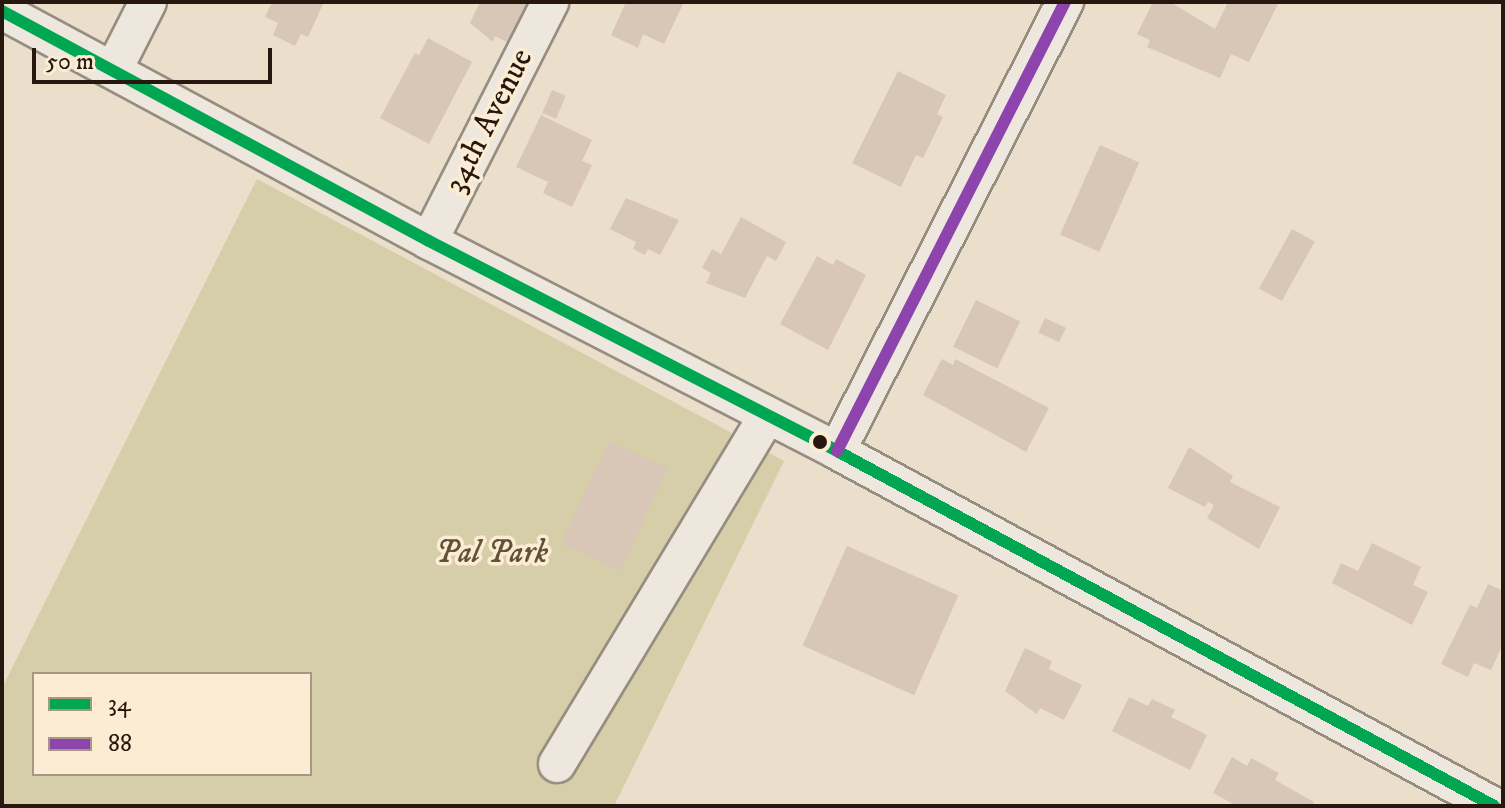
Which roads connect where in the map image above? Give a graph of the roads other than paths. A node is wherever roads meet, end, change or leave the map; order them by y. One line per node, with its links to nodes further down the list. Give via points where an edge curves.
1 (148, 2): 5 (street)
2 (550, 2): 6 (street, 34th Avenue)
3 (1065, 2): 8 (street)
4 (2, 11): 5 (street)
5 (114, 69): 6 (street)
6 (429, 241): 7 (street)
7 (767, 416): 8 (street); 9 (street)
8 (837, 451): 10 (street)
9 (557, 764)
10 (1494, 806)

